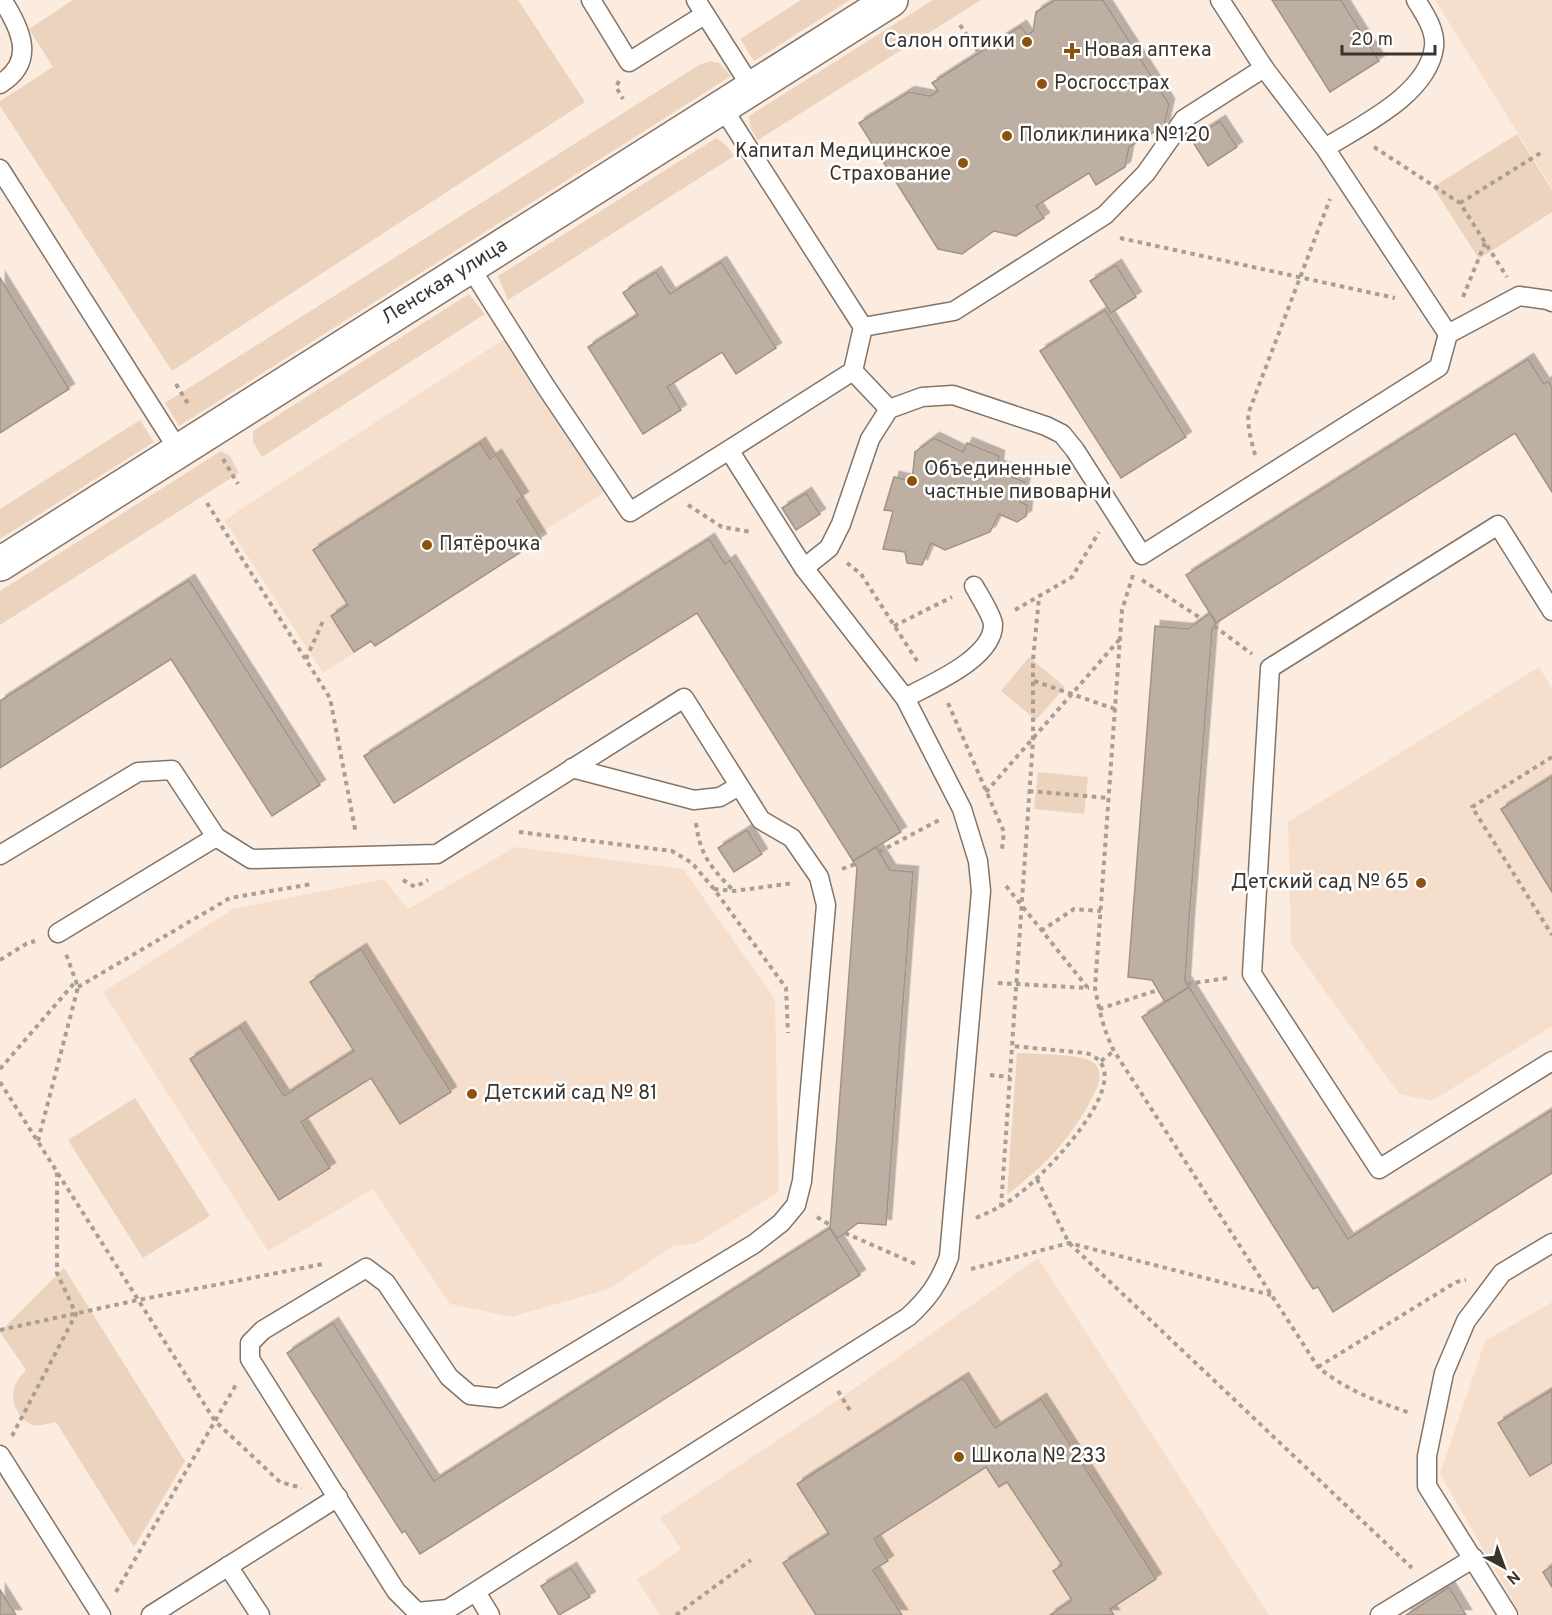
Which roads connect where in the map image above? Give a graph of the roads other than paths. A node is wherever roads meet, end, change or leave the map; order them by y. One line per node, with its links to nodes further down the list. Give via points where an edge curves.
1 (591, 0): 6 (lane, via 629,62)
2 (891, 0): 9 (street, Ленская улица)
3 (1220, 0): 7 (lane)
4 (1416, 0): 11 (lane, via 1429,21 1434,46 1424,73 1403,99)
5 (7, 6): 8 (lane, via 19,27 23,46 20,63)
6 (700, 8): 9 (lane)
7 (1264, 68): 11 (lane); 15 (lane, via 1184,119 1146,173 1105,214 954,311)
8 (0, 84)
9 (752, 88): 10 (street, Ленская улица)
10 (722, 107): 13 (street, Ленская улица); 15 (lane)
11 (1325, 147): 16 (lane)
12 (0, 169): 20 (lane)
13 (470, 267): 19 (lane, via 630,512); 20 (street, Ленская улица)
14 (1552, 302): 16 (lane, via 1519,296)
15 (863, 327): 17 (lane)
16 (1448, 334): 18 (lane, via 1439,367 1142,555 1062,434 953,395 922,397)
17 (853, 370): 18 (lane); 19 (lane)
18 (889, 409): 22 (lane, via 870,439 829,548)
19 (729, 450): 22 (lane)
20 (179, 451): 21 (street, Ленская улица)
21 (0, 564)
22 (804, 568): 25 (lane)
23 (974, 586): 25 (lane, via 993,622 989,642 972,659)
24 (1552, 611): 31 (lane, via 1498,525 1270,668 1252,974 1379,1169)
25 (905, 698): 37 (lane, via 962,808 978,861 981,891 949,1257 942,1276 928,1299 908,1317)
26 (572, 768): 27 (lane, via 694,800 720,797); 27 (lane, via 684,698); 28 (lane, via 437,854 251,859)
27 (739, 786): 34 (lane, via 761,820 792,838 819,877 826,904 802,1181 796,1205 754,1244 499,1398 470,1395 449,1377 386,1283 366,1268 263,1330 250,1343 250,1359)
28 (216, 837): 29 (lane, via 172,770 138,772); 30 (lane)
29 (0, 855)
30 (57, 933)
31 (1552, 1061)
32 (1552, 1243): 35 (lane, via 1502,1273 1466,1321 1444,1373 1427,1456 1427,1486)
33 (1, 1456): 38 (lane)
34 (338, 1497): 36 (lane); 37 (lane, via 396,1591 417,1612 448,1609)
35 (1474, 1558): 42 (lane); 43 (lane)
36 (228, 1566): 39 (lane); 40 (lane)
37 (476, 1592): 41 (lane)
38 (101, 1615)
39 (151, 1615)
40 (260, 1615)
41 (490, 1615)
42 (1380, 1615)
43 (1508, 1615)

